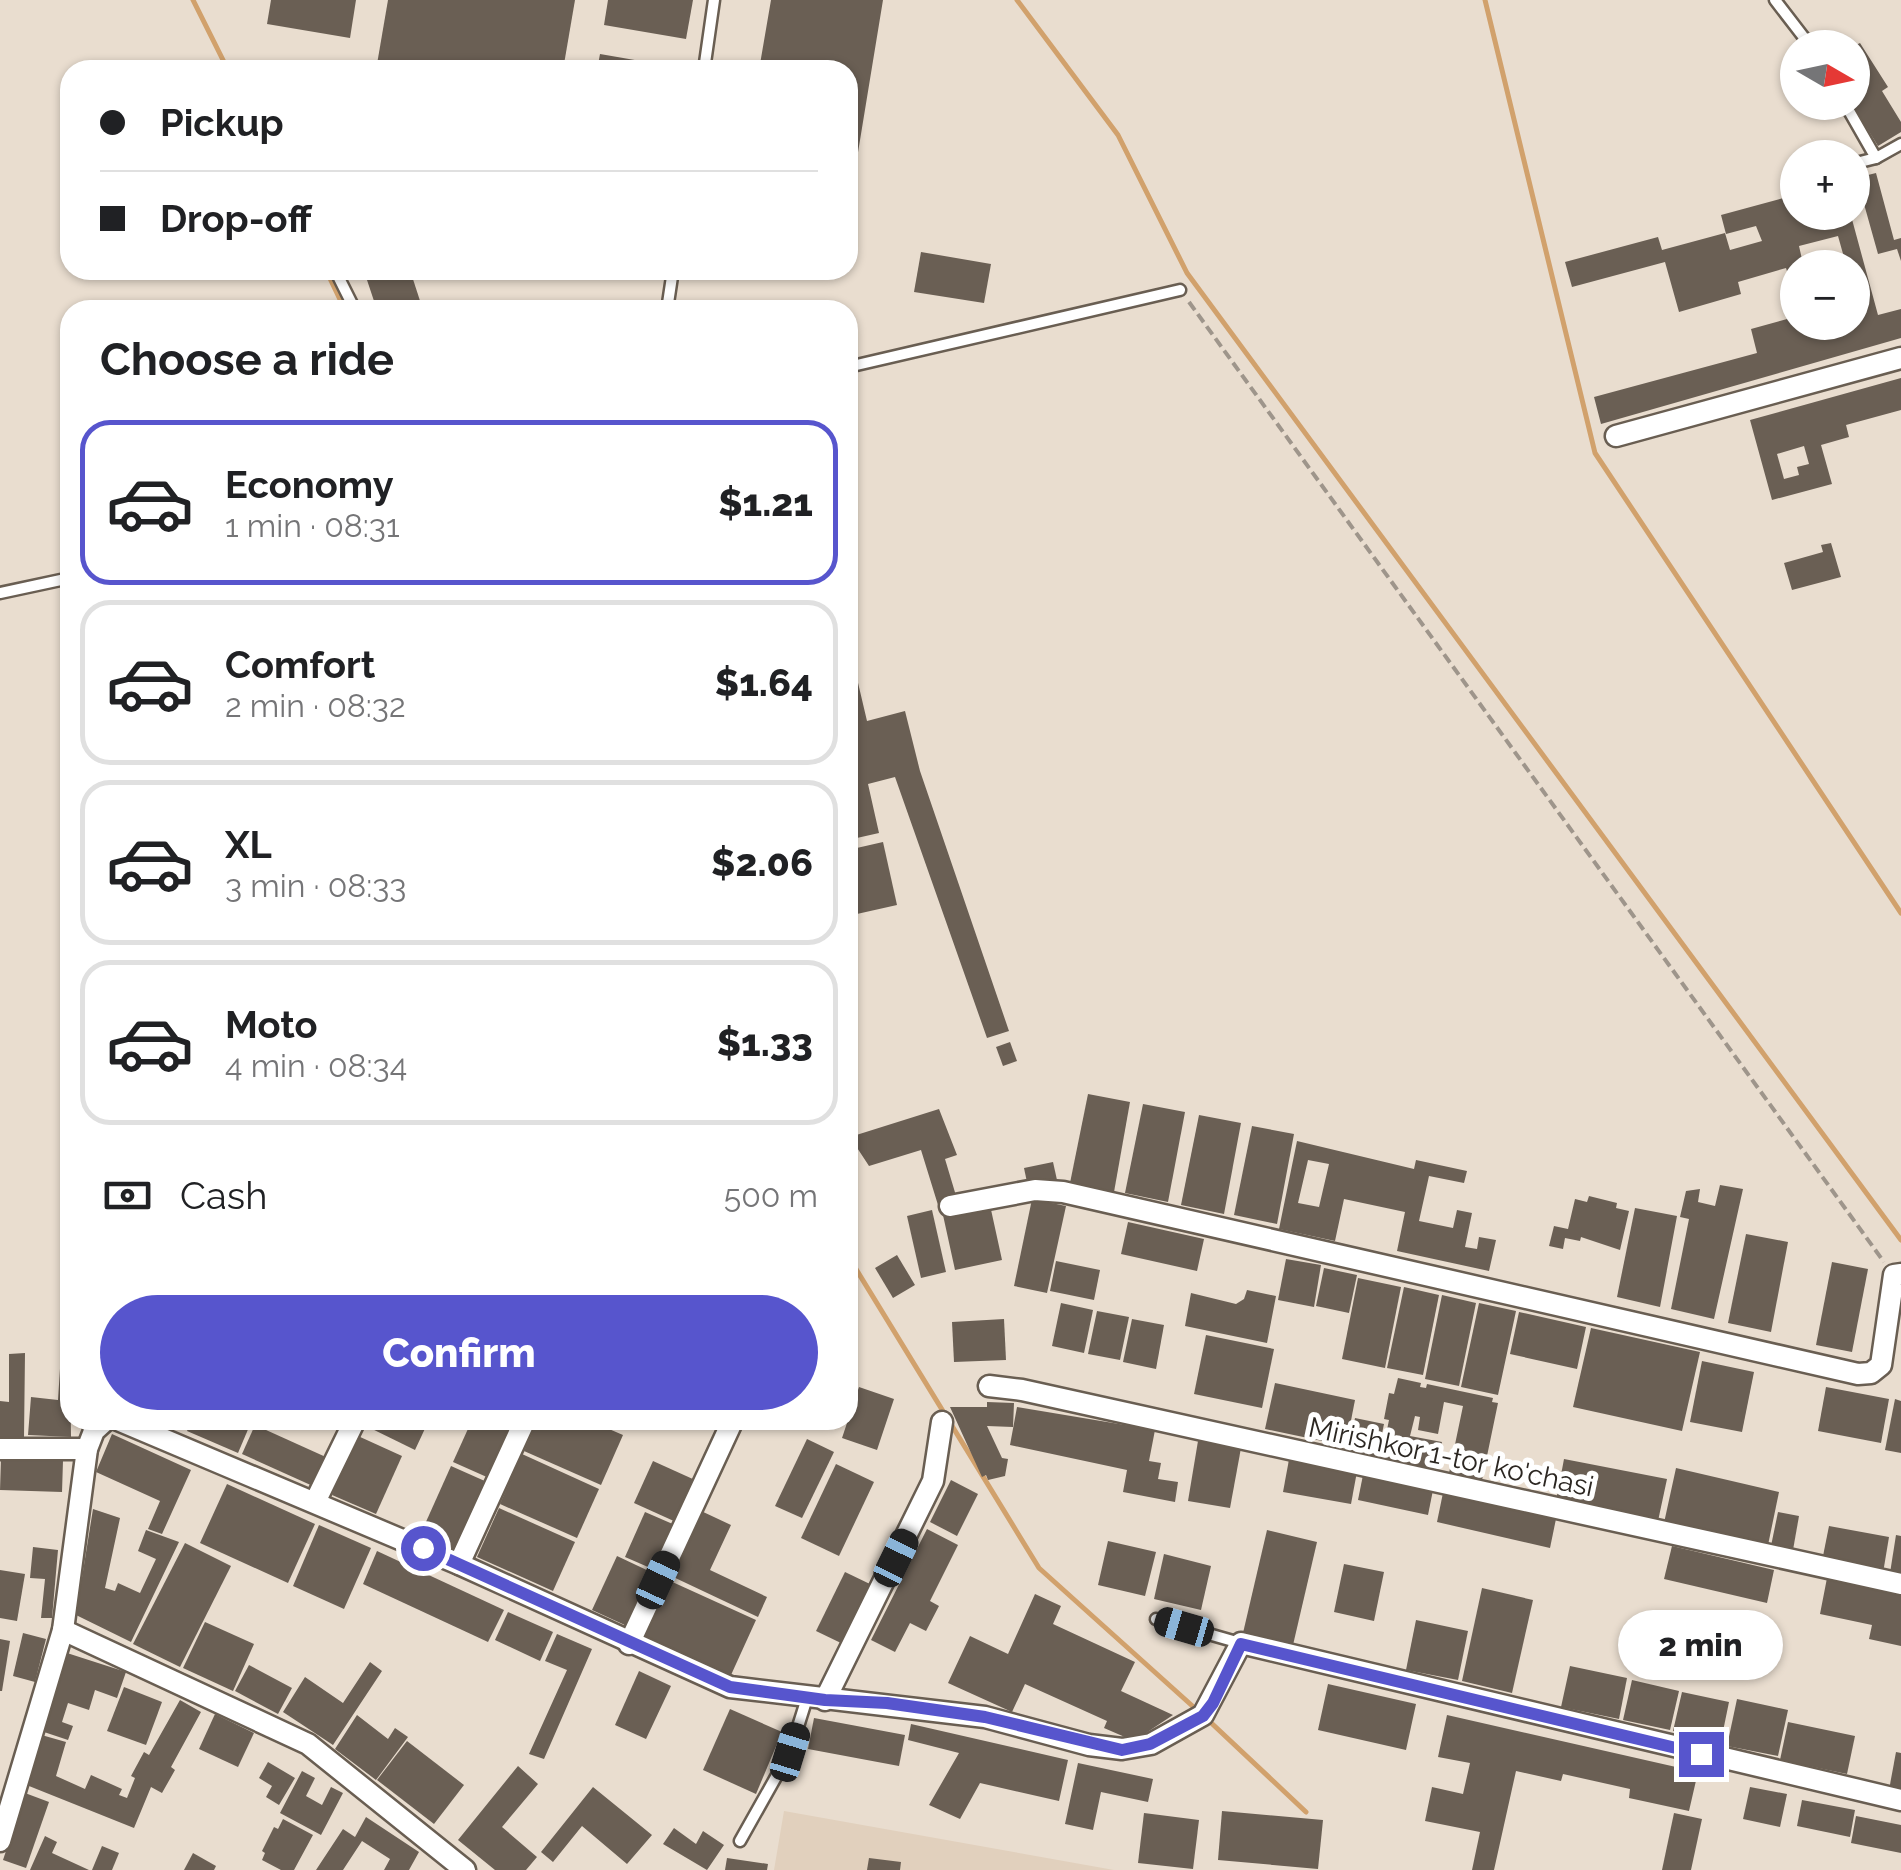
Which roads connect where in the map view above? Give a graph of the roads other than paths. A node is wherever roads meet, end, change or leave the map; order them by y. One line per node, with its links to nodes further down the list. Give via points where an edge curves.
1 (714, 0): 4 (lane)
2 (1775, 0): 3 (lane)
3 (1798, 30)
4 (705, 60)
5 (1854, 120): 7 (lane)
6 (1901, 144): 7 (lane)
7 (1876, 158): 8 (lane)
8 (1870, 160)
9 (1180, 290): 11 (lane)
10 (1901, 358): 12 (street)
11 (858, 364)
12 (1616, 436)
13 (60, 580): 14 (lane)
14 (0, 594)
15 (950, 1206): 16 (street, via 1035,1190 1064,1192 1858,1374 1881,1365)
16 (1898, 1274)
17 (989, 1386): 28 (street, Mirishkor 1-tor ko'chasi)
18 (942, 1422): 33 (street, via 933,1481)
19 (96, 1430): 24 (street)
20 (142, 1430): 26 (street)
21 (350, 1430): 26 (street)
22 (520, 1430): 27 (street)
23 (728, 1430): 31 (street)
24 (87, 1449): 25 (street); 30 (street)
25 (0, 1450)
26 (315, 1502): 27 (street)
27 (460, 1564): 31 (street)
28 (1901, 1584)
29 (1156, 1619): 32 (lane)
30 (62, 1630): 34 (street); 38 (street, via 308,1744)
31 (629, 1644): 33 (street, via 730,1687)
32 (1241, 1644): 33 (street, via 1203,1716 1150,1744 1122,1750 985,1717); 35 (street)
33 (816, 1699): 37 (lane)
34 (9, 1777): 36 (street)
35 (1901, 1800)
36 (0, 1840)
37 (740, 1841)
38 (465, 1870)

